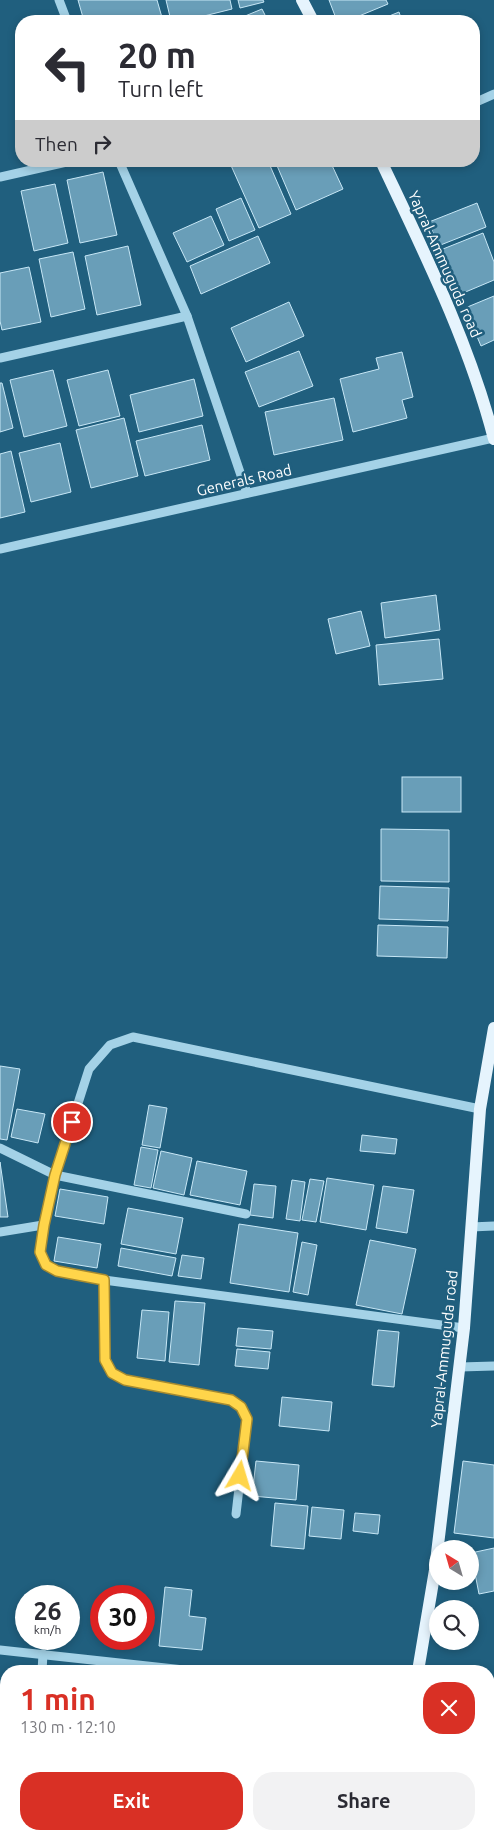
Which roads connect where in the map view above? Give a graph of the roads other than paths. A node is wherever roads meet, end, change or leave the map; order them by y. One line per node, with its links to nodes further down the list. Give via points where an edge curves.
1 (60, 0): 3 (street)
2 (302, 0): 4 (main road)
3 (65, 15)
4 (310, 15)
5 (494, 94): 6 (street)
6 (480, 100)
7 (44, 167): 10 (street)
8 (122, 167): 11 (street)
9 (384, 167): 13 (main road, Yapral-Ammuguda road, via 437,280 478,381)
10 (0, 177)
11 (188, 316): 12 (street); 14 (street)
12 (0, 358)
13 (494, 438): 14 (street, Generals Road)
14 (247, 493): 15 (street, Generals Road)
15 (0, 549)
16 (494, 1028): 17 (main road, Yapral-Ammuguda road)
17 (489, 1080): 18 (main road, Yapral-Ammuguda road)
18 (480, 1109): 20 (street, via 133,1037 110,1045 89,1069); 24 (main road, Yapral-Ammuguda road)
19 (0, 1148): 20 (street)
20 (55, 1175): 21 (street); 22 (street)
21 (246, 1214)
22 (44, 1225): 25 (street); 26 (street, via 40,1252 46,1265 57,1271)
23 (494, 1226): 24 (street)
24 (471, 1227): 27 (main road, Yapral-Ammuguda road)
25 (0, 1232)
26 (104, 1280): 27 (street); 30 (street, via 105,1360 112,1373 125,1380 231,1400 241,1407 247,1419)
27 (464, 1328): 29 (main road, Yapral-Ammuguda road)
28 (494, 1366): 29 (street)
29 (460, 1367): 35 (main road, Yapral-Ammuguda road)
30 (236, 1514)
31 (0, 1650): 32 (street)
32 (44, 1654): 33 (street); 34 (street)
33 (43, 1665)
34 (120, 1665)
35 (419, 1665)

